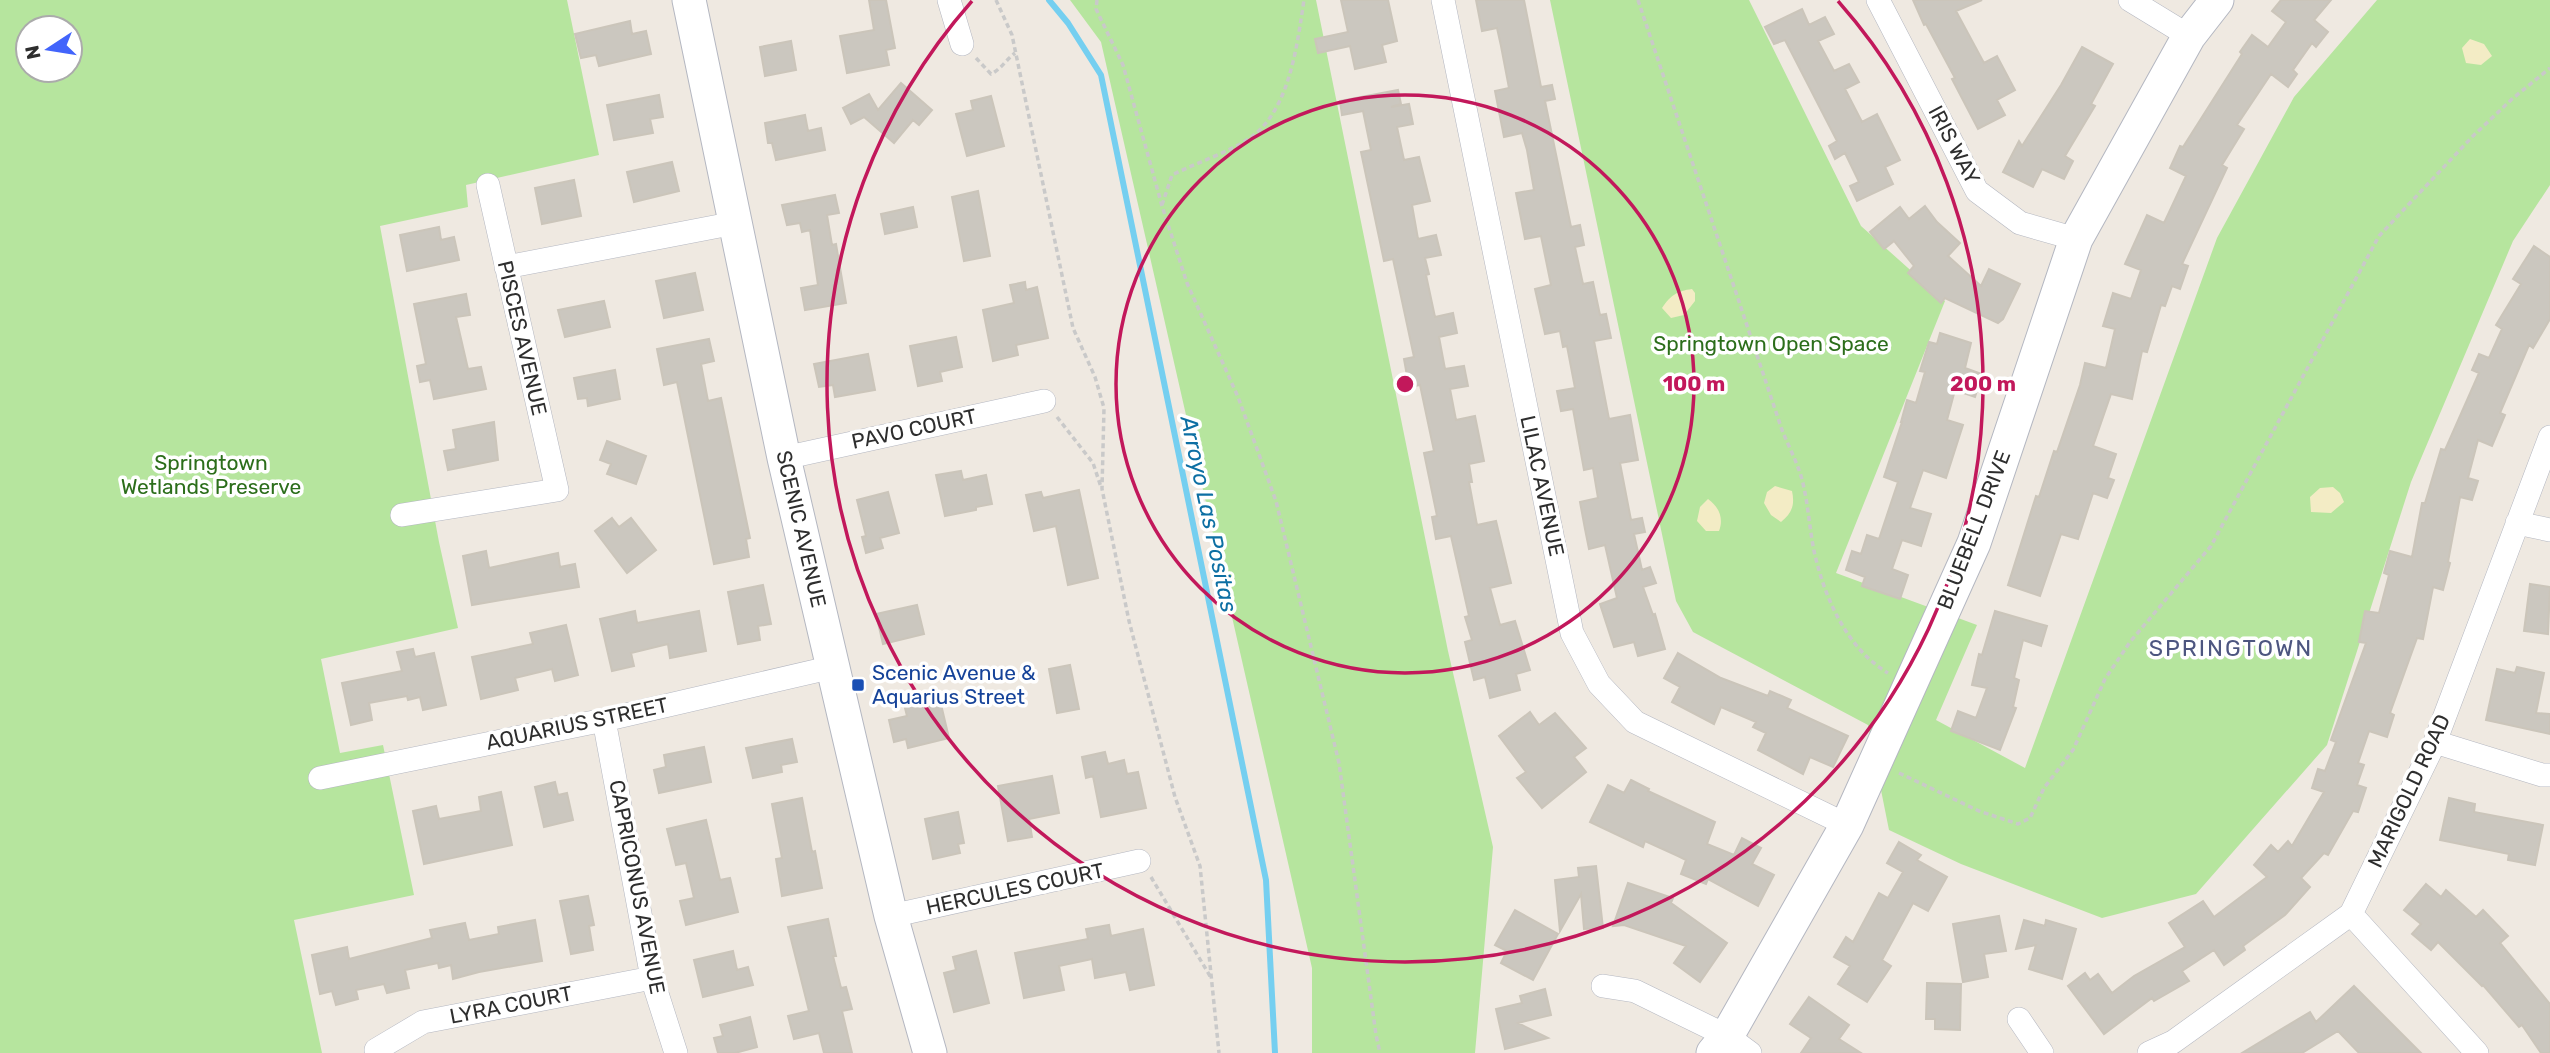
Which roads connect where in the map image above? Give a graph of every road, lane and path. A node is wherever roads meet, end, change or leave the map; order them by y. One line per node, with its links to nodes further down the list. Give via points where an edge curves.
1 (689, 0): 17 (street, SCENIC AVENUE)
2 (949, 0): 12 (street)
3 (996, 0): 13 (path)
4 (1097, 0): 16 (path, via 1096,9 1123,65)
5 (1304, 0): 16 (path, via 1295,60 1273,116 1250,138 1172,175)
6 (1443, 0): 34 (street, LILAC AVENUE, via 1572,633 1599,684 1635,722)
7 (1638, 0): 28 (path, via 1801,477 1815,553 1831,605 1855,645 1876,666)
8 (1878, 0): 18 (street, IRIS WAY, via 1977,191 2020,223)
9 (2130, 0): 11 (street)
10 (2217, 0): 11 (street, BLUEBELL DRIVE)
11 (2189, 36): 18 (street, BLUEBELL DRIVE)
12 (962, 44): 13 (path, via 990,74)
13 (1015, 53): 23 (path, via 1073,328 1104,408)
14 (2550, 68): 31 (path, via 2472,137 2379,236 2211,545 2105,679 2073,750 2043,788 2030,818 2018,824 1979,811)
15 (488, 185): 19 (street, PISCES AVENUE)
16 (1161, 206): 48 (path, via 1276,501 1339,763)
17 (735, 223): 19 (street); 22 (street, SCENIC AVENUE)
18 (2076, 239): 28 (street, BLUEBELL DRIVE, via 1974,543)
19 (506, 267): 24 (street, PISCES AVENUE, via 557,491)
20 (1044, 401): 22 (street, PAVO COURT); 23 (path, via 1093,463)
21 (2550, 437): 25 (street, MARIGOLD ROAD)
22 (783, 458): 27 (street, SCENIC AVENUE)
23 (1102, 489): 39 (path, via 1155,725 1200,866)
24 (402, 515)
25 (2518, 523): 26 (street); 30 (street, MARIGOLD ROAD)
26 (2550, 530)
27 (833, 667): 29 (street, AQUARIUS STREET); 37 (street, SCENIC AVENUE)
28 (1911, 682): 31 (street, BLUEBELL DRIVE)
29 (604, 720): 33 (street, AQUARIUS STREET); 38 (street, CAPRICONUS AVENUE)
30 (2435, 742): 32 (street); 36 (street, MARIGOLD ROAD)
31 (1875, 761): 34 (street, BLUEBELL DRIVE)
32 (2550, 775)
33 (320, 778)
34 (1847, 825): 42 (street, BLUEBELL DRIVE)
35 (1139, 861): 37 (street, HERCULES COURT); 39 (path)
36 (2351, 914): 43 (street, MARIGOLD ROAD); 51 (street)
37 (891, 916): 46 (street, SCENIC AVENUE)
38 (652, 978): 44 (street, LYRA COURT, via 423,1022); 45 (street, CAPRICONUS AVENUE)
39 (1211, 978): 47 (path)
40 (1604, 986): 42 (street, via 1635,991)
41 (2019, 1019): 49 (street)
42 (1730, 1047)
43 (2176, 1047): 50 (street, MARIGOLD ROAD)
44 (376, 1050)
45 (676, 1053)
46 (930, 1053)
47 (1219, 1053)
48 (1380, 1053)
49 (2042, 1053)
50 (2149, 1053)
51 (2477, 1053)

